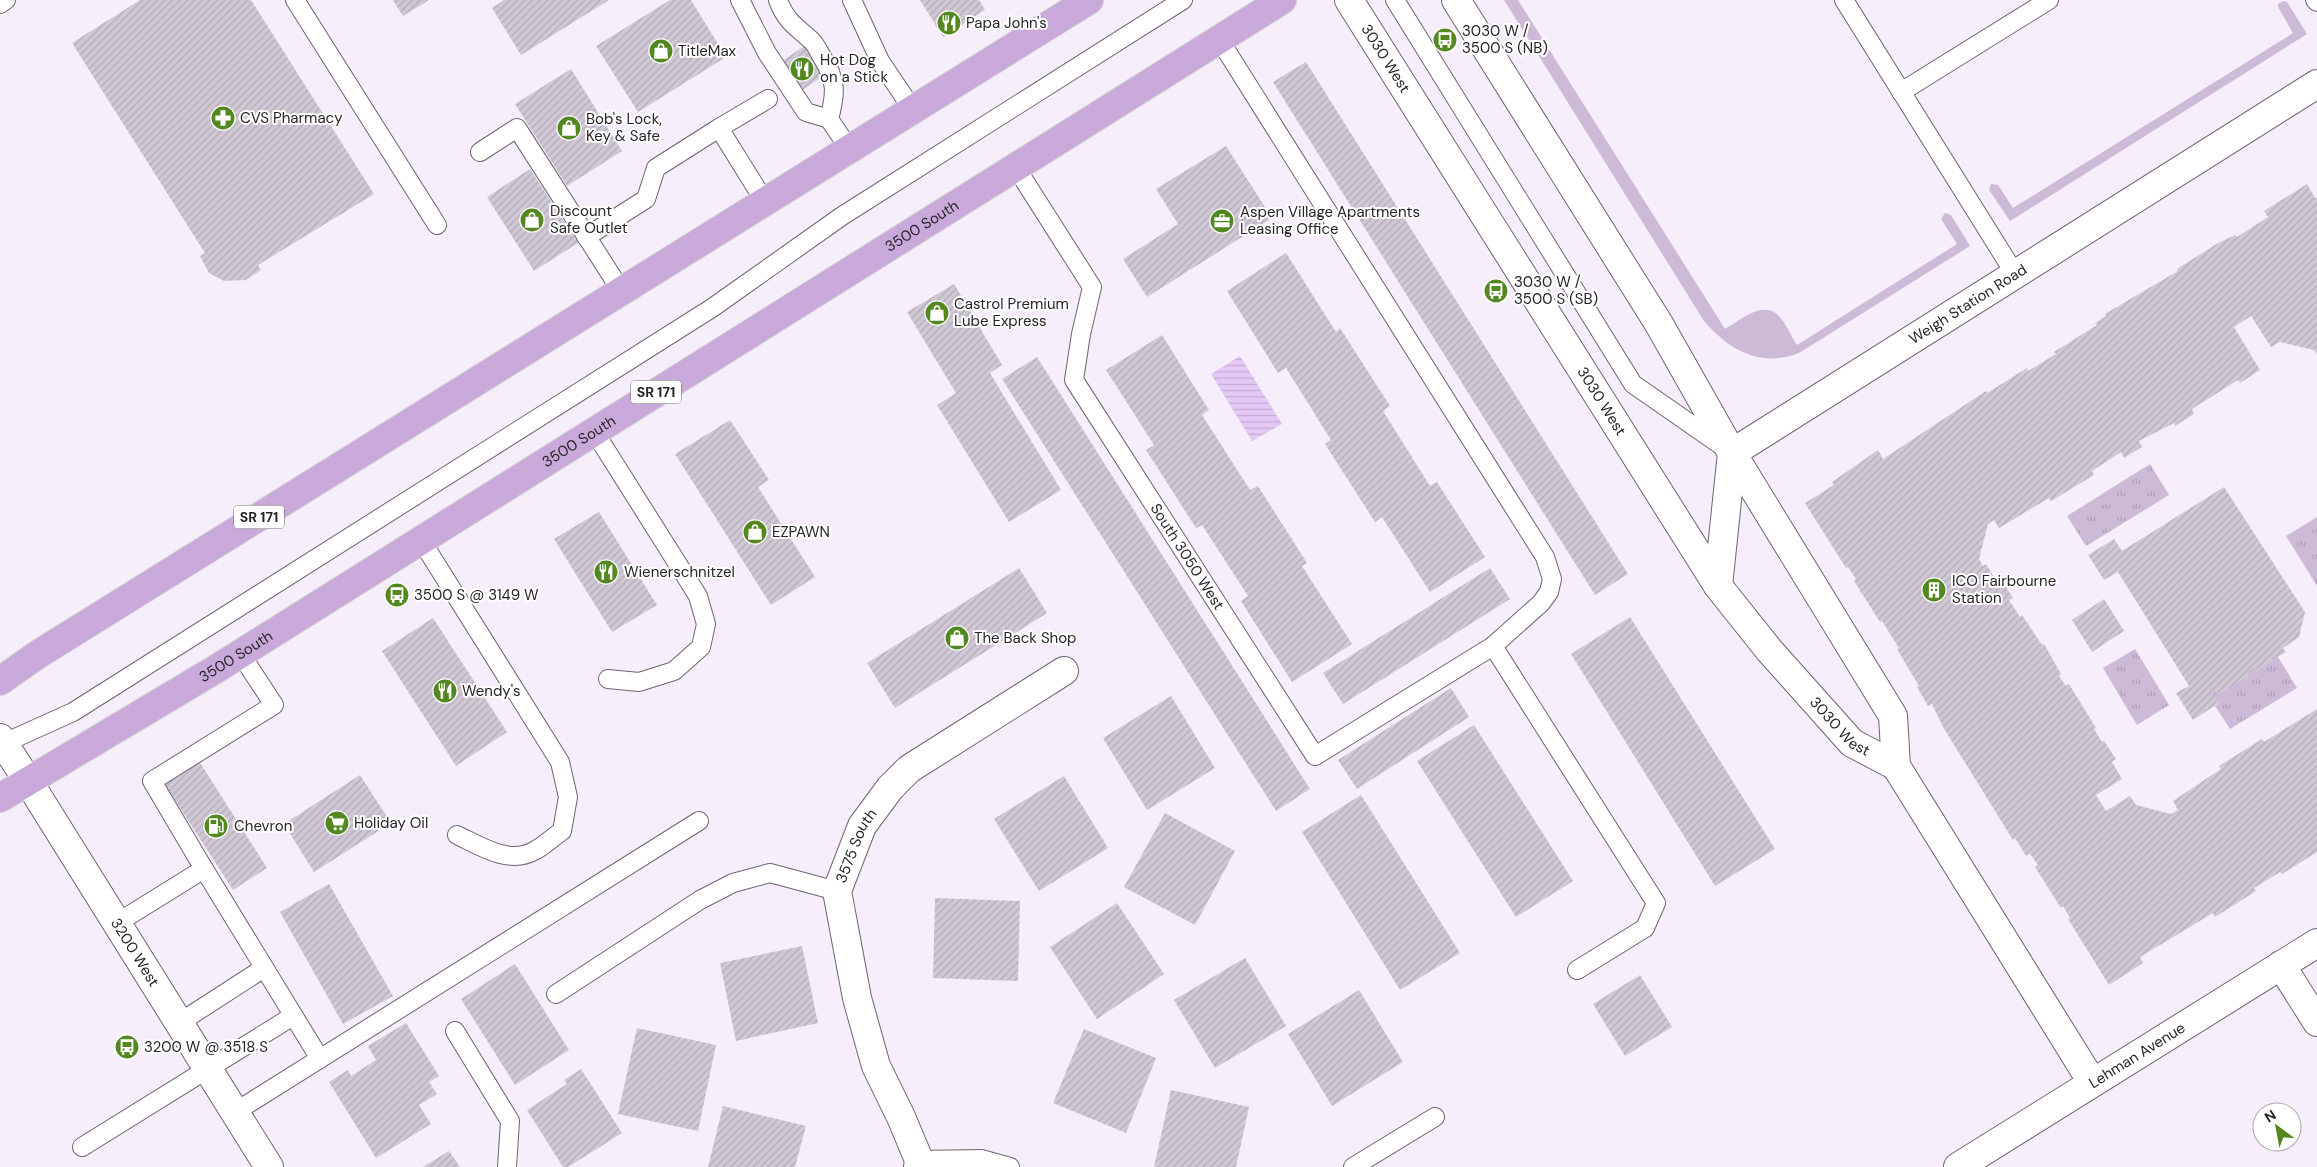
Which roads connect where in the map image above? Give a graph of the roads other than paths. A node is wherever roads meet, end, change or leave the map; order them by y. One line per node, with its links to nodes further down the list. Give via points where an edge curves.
1 (6, 0): 14 (lane)
2 (295, 0): 26 (lane)
3 (740, 0): 20 (lane, via 768,53 806,112)
4 (778, 0): 20 (lane, via 794,28 813,42 832,73 835,98)
5 (852, 0): 19 (lane, via 880,61)
6 (1089, 0): 19 (main road, SR 171)
7 (1183, 0): 39 (lane, via 842,216 712,308 73,712)
8 (1282, 0): 15 (main road, 3500 South / SR 171)
9 (1349, 0): 33 (street, 3030 West)
10 (1395, 0): 31 (lane, via 1633,384)
11 (1456, 0): 31 (street, 3030 West, via 1659,324)
12 (1844, 0): 17 (lane)
13 (2049, 0): 17 (lane)
14 (0, 4)
15 (1219, 39): 24 (main road, 3500 South / SR 171); 34 (lane, via 1544,558 1552,579 1549,592)
16 (2317, 84): 28 (street, Weigh Station Road)
17 (1901, 92): 28 (lane)
18 (768, 99): 21 (lane)
19 (913, 110): 22 (main road, SR 171)
20 (829, 119): 22 (lane)
21 (719, 128): 25 (lane); 27 (lane, via 656,168 646,199)
22 (850, 150): 25 (main road, SR 171)
23 (480, 152): 27 (lane, via 517,128)
24 (1015, 166): 30 (main road, 3500 South / SR 171); 34 (lane, South 3050 West, via 1092,287 1074,380 1315,756)
25 (765, 202): 29 (main road, SR 171)
26 (437, 225)
27 (586, 237): 29 (lane)
28 (2015, 274): 31 (street, Weigh Station Road)
29 (622, 292): 38 (main road, SR 171)
30 (594, 432): 32 (main road, 3500 South / SR 171); 37 (lane, via 698,596 706,624 701,647 674,671 639,682)
31 (1732, 452): 33 (street); 40 (street, 3030 West, via 1893,716)
32 (421, 540): 35 (main road, 3500 South / SR 171); 44 (lane, via 560,762 568,797 562,831 532,852 509,857)
33 (1718, 586): 40 (street, 3030 West, via 1769,650 1852,743)
34 (1493, 646): 51 (lane, via 1656,903 1645,928)
35 (240, 654): 41 (main road, 3500 South / SR 171); 45 (lane, via 274,705 152,781)
36 (1064, 671): 46 (street, 3575 South, via 909,768 862,826)
37 (608, 679)
38 (0, 681)
39 (1, 742): 41 (street, 3200 West)
40 (1896, 766): 59 (street, 3030 West)
41 (28, 781): 42 (main road, 3500 South / SR 171); 47 (street, 3200 West)
42 (0, 798)
43 (698, 821): 57 (lane)
44 (457, 835)
45 (204, 869): 47 (lane); 50 (lane)
46 (837, 891): 52 (lane, via 770,873 733,883 700,900); 63 (street, 3575 South, via 853,980 876,1066 901,1117)
47 (117, 923): 55 (street, 3200 West)
48 (2317, 943): 49 (street, Lehman Avenue)
49 (2281, 965): 54 (street); 59 (street, Lehman Avenue)
50 (264, 968): 53 (lane); 55 (lane)
51 (1577, 970)
52 (556, 994)
53 (293, 1016): 57 (lane); 58 (lane)
54 (2317, 1022)
55 (179, 1023): 58 (street, 3200 West)
56 (456, 1031): 65 (lane, via 510,1121)
57 (320, 1059): 60 (lane)
58 (208, 1068): 60 (street, 3200 West); 62 (lane)
59 (2092, 1082): 68 (street, Lehman Avenue)
60 (235, 1112): 64 (street, 3200 West)
61 (1435, 1117): 67 (lane)
62 (82, 1147)
63 (918, 1164): 66 (lane, via 981,1159)
64 (269, 1167)
65 (507, 1167)
66 (1010, 1167)
67 (1353, 1167)
68 (1958, 1167)

